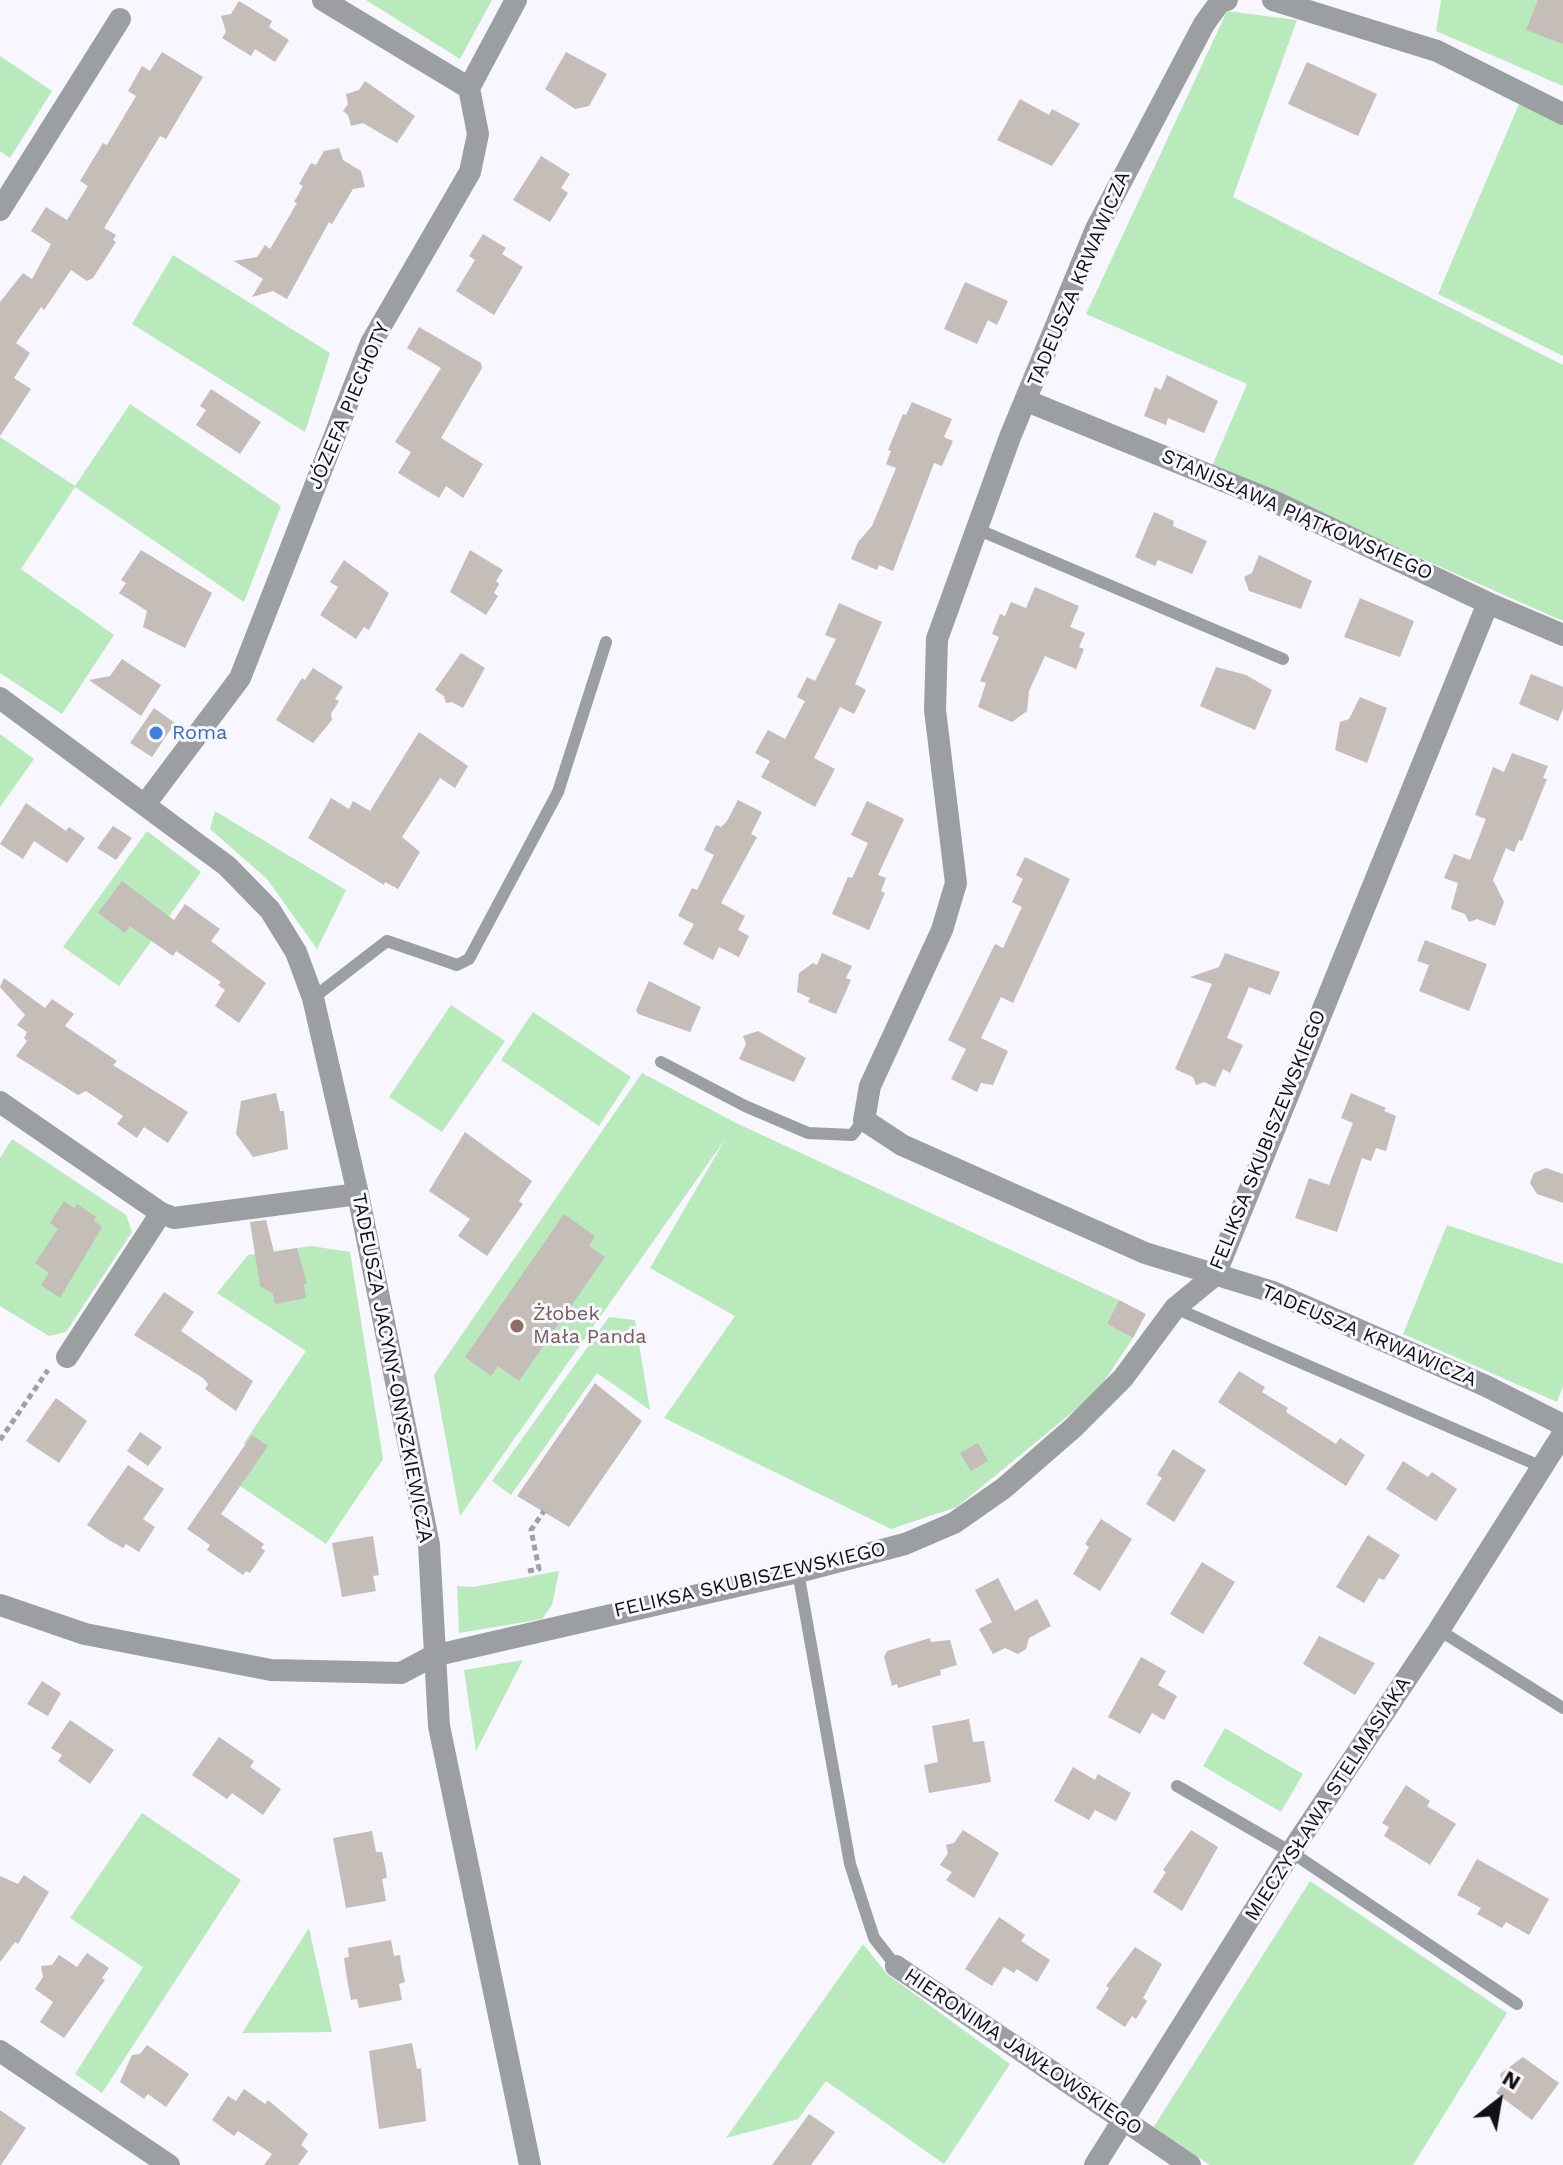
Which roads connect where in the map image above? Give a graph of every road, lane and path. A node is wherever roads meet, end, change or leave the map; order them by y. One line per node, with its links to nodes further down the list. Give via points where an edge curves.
1 (323, 0): 6 (street)
2 (516, 0): 6 (street)
3 (1227, 0): 9 (street, TADEUSZA KRWAWICZA, via 1204,24 1109,204)
4 (1273, 0): 7 (street, via 1437,51)
5 (120, 19): 8 (street)
6 (469, 88): 16 (street, JÓZEFA PIECHOTY, via 478,134 470,172 371,343 240,678)
7 (1563, 114)
8 (0, 210)
9 (1027, 401): 10 (street, TADEUSZA KRWAWICZA); 11 (street, STANISŁAWA PIĄTKOWSKIEGO, via 1273,501)
10 (979, 530): 14 (lane); 20 (street, TADEUSZA KRWAWICZA, via 937,639 935,710 956,883 942,930 870,1086)
11 (1488, 603): 12 (street, STANISŁAWA PIĄTKOWSKIEGO); 23 (street, FELIKSA SKUBISZEWSKIEGO)
12 (1563, 635)
13 (606, 642): 17 (lane, via 557,794 469,959 457,965 387,941)
14 (1283, 659)
15 (0, 698): 16 (street, TADEUSZA JACYNY-ONYSZKIEWICZA)
16 (146, 803): 17 (street, TADEUSZA JACYNY-ONYSZKIEWICZA, via 227,866 270,910 296,952)
17 (313, 998): 21 (street, TADEUSZA JACYNY-ONYSZKIEWICZA)
18 (661, 1062): 20 (lane, via 808,1133 852,1135)
19 (0, 1102): 22 (street)
20 (864, 1120): 23 (street, TADEUSZA KRWAWICZA, via 902,1145 1043,1209 1145,1253)
21 (358, 1194): 22 (street, via 174,1218); 35 (street, TADEUSZA JACYNY-ONYSZKIEWICZA, via 429,1545)
22 (161, 1213): 25 (street)
23 (1215, 1275): 24 (street, FELIKSA SKUBISZEWSKIEGO); 26 (street, TADEUSZA KRWAWICZA, via 1273,1292)
24 (1175, 1308): 29 (lane); 32 (street, FELIKSA SKUBISZEWSKIEGO, via 1123,1378 992,1497 954,1523 905,1544)
25 (67, 1357): 28 (path, via 53,1361)
26 (1563, 1425)
27 (1563, 1434): 29 (street, MIECZYSŁAWA STELMASIAKA)
28 (0, 1440)
29 (1542, 1467): 34 (street, MIECZYSŁAWA STELMASIAKA)
30 (544, 1511): 31 (path, via 531,1530 539,1569)
31 (528, 1571)
32 (798, 1572): 35 (street, FELIKSA SKUBISZEWSKIEGO); 39 (lane, via 850,1864 874,1938)
33 (0, 1605): 35 (street, FELIKSA SKUBISZEWSKIEGO, via 85,1634 271,1670 401,1673)
34 (1439, 1630): 36 (lane); 38 (street, MIECZYSŁAWA STELMASIAKA)
35 (433, 1656): 44 (street, TADEUSZA JACYNY-ONYSZKIEWICZA, via 439,1726)
36 (1563, 1708)
37 (1177, 1786): 38 (lane)
38 (1291, 1852): 40 (lane); 42 (street, MIECZYSŁAWA STELMASIAKA)
39 (896, 1966): 42 (street, HIERONIMA JAWŁOWSKIEGO)
40 (1517, 2004)
41 (0, 2051): 43 (street)
42 (1123, 2120): 45 (street, MIECZYSŁAWA STELMASIAKA); 46 (street, HIERONIMA JAWŁOWSKIEGO)
43 (169, 2165)
44 (530, 2165)
45 (1095, 2165)
46 (1190, 2165)

